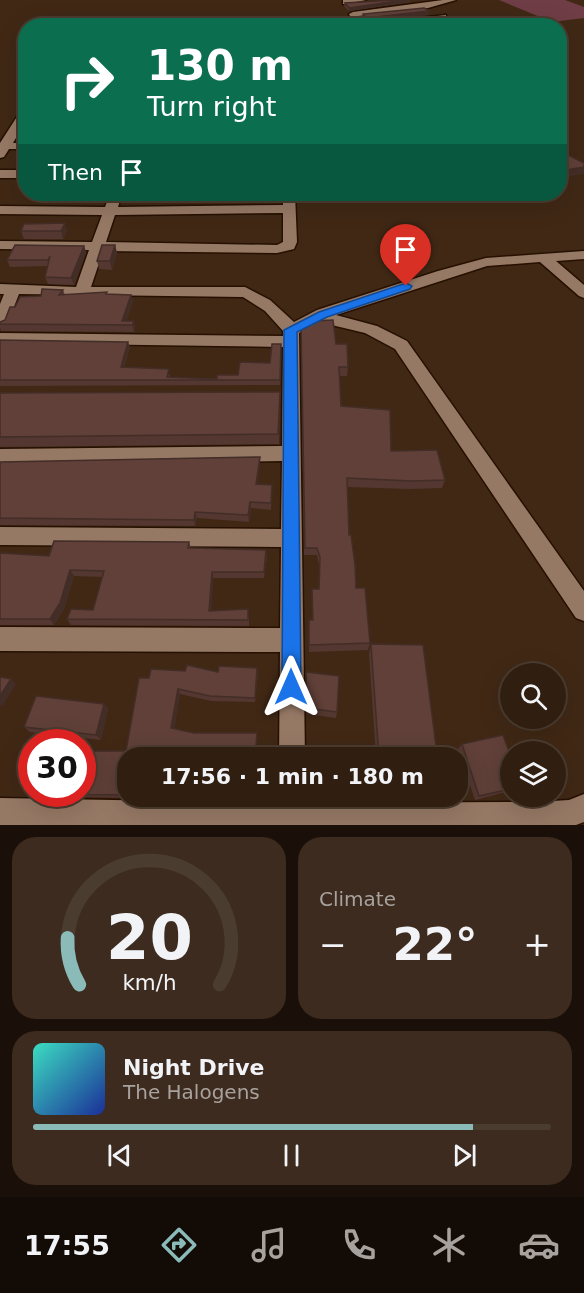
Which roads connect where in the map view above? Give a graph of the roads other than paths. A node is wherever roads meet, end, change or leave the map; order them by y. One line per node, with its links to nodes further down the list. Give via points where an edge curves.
1 (362, 0): 4 (street)
2 (379, 0): 5 (street)
3 (452, 0): 5 (street)
4 (346, 2)
5 (396, 9): 7 (street, via 353,14)
6 (443, 17): 8 (street)
7 (355, 18)
8 (435, 18)
9 (18, 124): 11 (street)
10 (18, 147): 11 (street)
11 (2, 149)
12 (0, 174): 13 (street)
13 (18, 174)
14 (114, 201): 18 (street)
15 (289, 201): 16 (street)
16 (289, 209): 18 (street); 20 (street, via 289,246 277,249)
17 (0, 210): 18 (street)
18 (110, 211): 20 (street)
19 (0, 245): 20 (street)
20 (97, 248): 24 (street)
21 (584, 255): 22 (street)
22 (543, 258): 25 (street); 26 (street, via 486,262)
23 (7, 289): 24 (street); 27 (street)
24 (82, 292): 28 (street, via 244,292 271,308)
25 (584, 293)
26 (317, 317): 28 (street); 36 (street, via 359,324 382,332 401,345)
27 (0, 322)
28 (291, 336): 29 (street); 31 (street)
29 (0, 338)
30 (269, 393): 31 (street)
31 (292, 393): 32 (street)
32 (292, 453): 33 (street); 35 (street)
33 (0, 457)
34 (0, 536): 35 (street)
35 (291, 538): 38 (street)
36 (584, 610)
37 (0, 639): 38 (street)
38 (291, 640): 39 (street)
39 (291, 747)
40 (292, 813): 41 (street); 42 (street)
41 (17, 816)
42 (576, 816)

